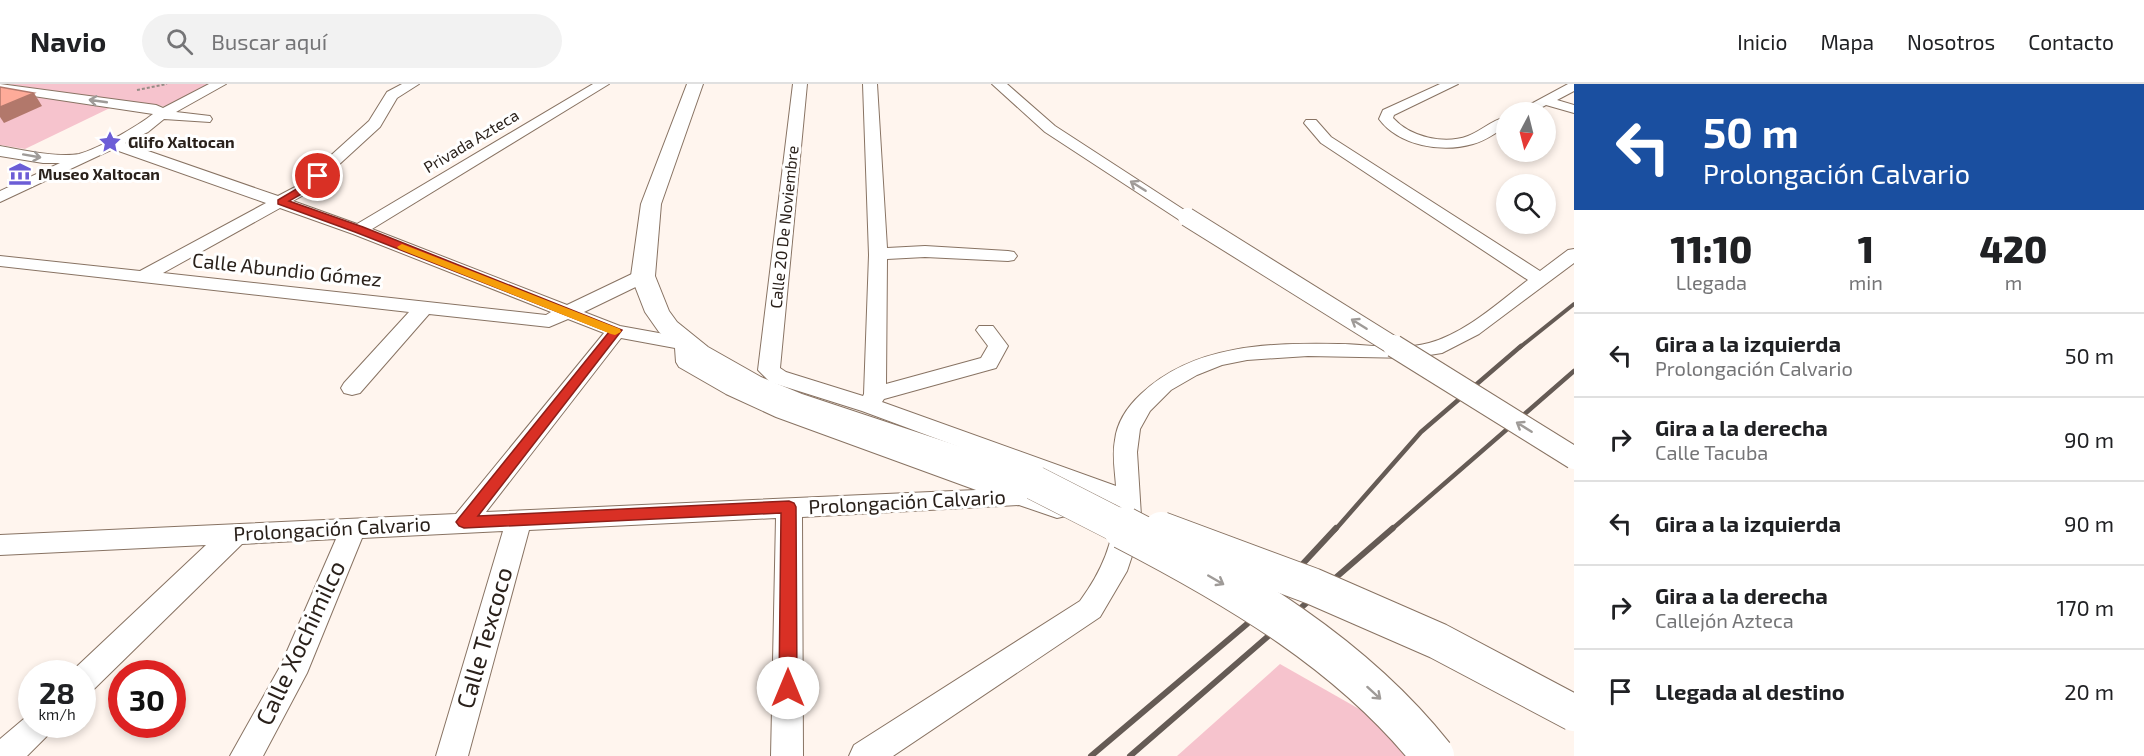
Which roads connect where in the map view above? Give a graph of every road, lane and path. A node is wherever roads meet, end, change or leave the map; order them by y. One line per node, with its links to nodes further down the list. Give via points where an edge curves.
1 (219, 84): 13 (street)
2 (412, 84): 22 (street, via 392,95 375,124 311,182)
3 (602, 84): 23 (street, Privada Azteca)
4 (695, 84): 28 (main road, via 651,204)
5 (800, 84): 37 (street, Calle 20 De Noviembre, via 769,370 778,377)
6 (870, 84): 25 (street)
7 (999, 84): 38 (street, one-way to 7, bridge, via 1050,129)
8 (1451, 84): 17 (street, via 1388,113 1386,119 1400,133 1452,143 1469,141)
9 (1574, 86): 11 (street)
10 (0, 87): 13 (street, one-way to 10)
11 (1546, 101): 12 (street)
12 (1574, 109)
13 (157, 115): 14 (street); 16 (street); 18 (street)
14 (205, 119)
15 (1311, 123): 30 (street, via 1326,140)
16 (188, 126)
17 (1496, 127)
18 (114, 144): 20 (street); 22 (street)
19 (0, 151): 20 (street, one-way to 20, via 43,158)
20 (82, 157): 21 (street)
21 (0, 197)
22 (281, 202): 23 (street); 29 (street)
23 (359, 230): 32 (street)
24 (1574, 254): 30 (street)
25 (878, 255): 26 (street, via 896,251); 37 (street)
26 (1008, 256)
27 (0, 261): 29 (street, Calle Abundio Gómez)
28 (643, 276): 32 (street, Calle Abundio Gómez); 35 (main road, via 657,312)
29 (142, 277): 31 (street, Calle Abundio Gómez)
30 (1540, 279): 40 (street, via 1462,337 1433,349 1285,350 1242,354 1186,371 1142,405 1130,425 1124,442)
31 (423, 308): 32 (street, Calle Abundio Gómez, via 549,321); 36 (street)
32 (567, 312): 33 (street)
33 (616, 330): 35 (street); 43 (street)
34 (986, 330): 37 (street, via 998,345 989,363)
35 (692, 348): 39 (main road, via 751,383 792,401 941,451); 39 (street, via 686,362 750,398)
36 (352, 387)
37 (872, 400): 40 (street)
38 (1574, 458)
39 (1029, 490): 41 (street, Prolongación Calvario, via 979,501); 46 (street); 49 (main road, bridge, via 1312,586 1438,642); 56 (highway, one-way to 56, bridge, via 1139,536 1283,620 1342,664 1395,712)
40 (1129, 500): 46 (street)
41 (789, 507): 42 (street, Prolongación Calvario); 54 (street)
42 (519, 520): 43 (street, Prolongación Calvario); 53 (street, Calle Texcoco)
43 (464, 522): 44 (street, Prolongación Calvario)
44 (353, 529): 45 (street, Prolongación Calvario); 52 (street, Calle Xochimilco, via 292,673)
45 (235, 534): 47 (street, Prolongación Calvario); 48 (street)
46 (1126, 534): 55 (street, via 1108,585 1090,609)
47 (0, 545)
48 (96, 668)
49 (1574, 714)
50 (24, 738): 51 (street)
51 (5, 756)
52 (246, 756)
53 (452, 756)
54 (787, 756)
55 (866, 756)
56 (1433, 756)

